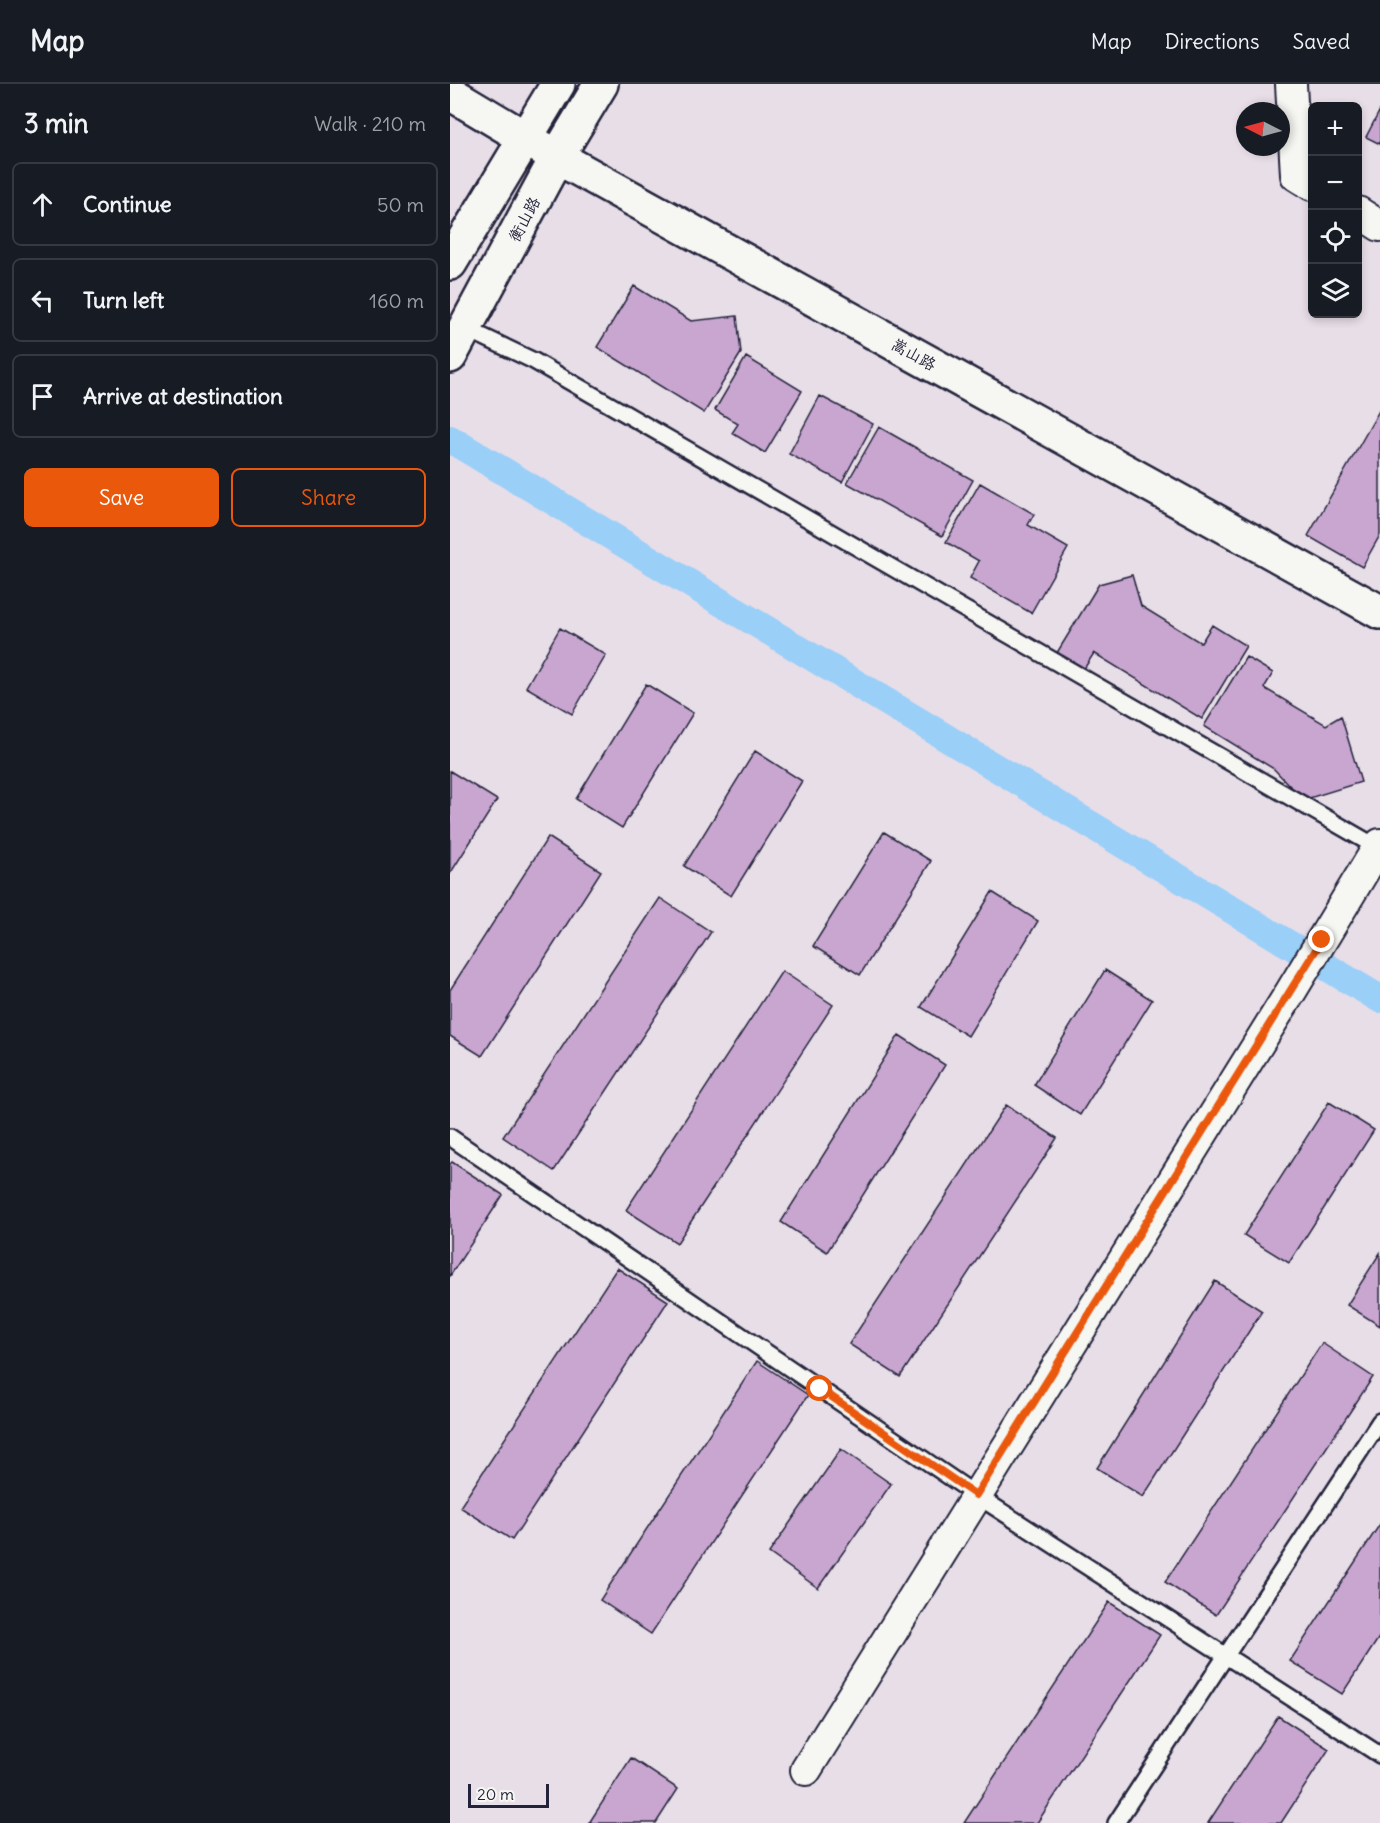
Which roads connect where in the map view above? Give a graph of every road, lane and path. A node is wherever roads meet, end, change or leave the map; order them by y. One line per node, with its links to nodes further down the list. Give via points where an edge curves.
1 (558, 84): 5 (street)
2 (601, 84): 6 (street, 衡山路)
3 (1291, 84): 7 (street, via 1296,175)
4 (450, 93): 5 (street, 嵩山路)
5 (524, 138): 6 (street, 嵩山路); 10 (street)
6 (557, 157): 11 (street, 衡山路); 13 (street, 嵩山路)
7 (1308, 182)
8 (1362, 215): 9 (street)
9 (1380, 226)
10 (450, 263)
11 (465, 328): 12 (street, 衡山路); 14 (lane, via 534,361)
12 (450, 356)
13 (1380, 612)
14 (1379, 847): 17 (street)
15 (450, 1137): 17 (lane)
16 (1380, 1421): 18 (lane)
17 (976, 1495): 18 (lane); 20 (street)
18 (1227, 1656): 19 (lane); 21 (lane)
19 (1380, 1755)
20 (806, 1770)
21 (1116, 1823)

